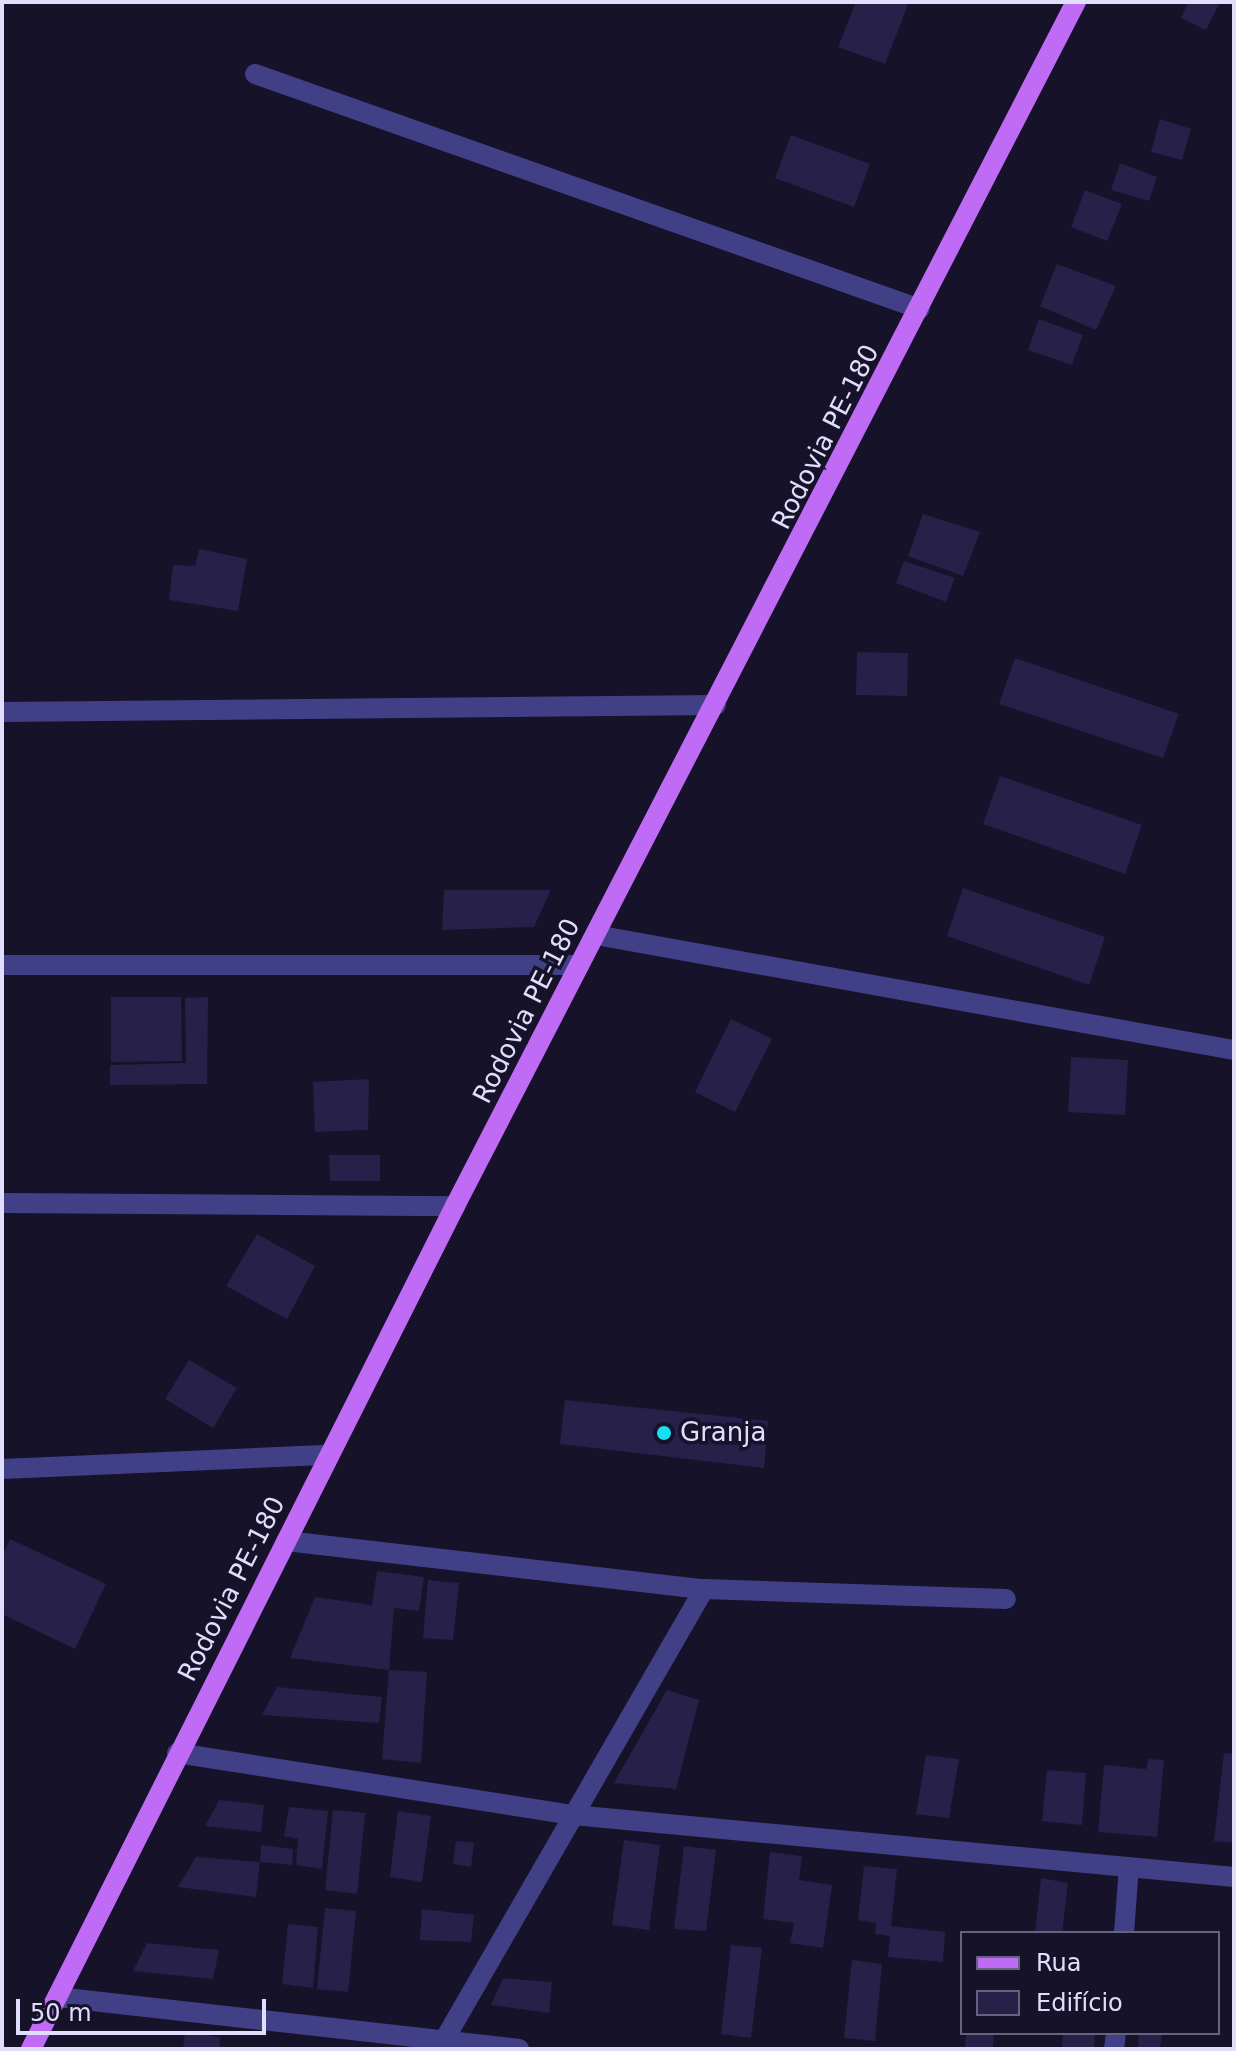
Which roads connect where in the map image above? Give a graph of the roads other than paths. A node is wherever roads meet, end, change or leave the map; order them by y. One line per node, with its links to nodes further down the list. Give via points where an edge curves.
1 (1076, 2): 3 (main road, Rodovia PE-180)
2 (255, 74): 3 (street)
3 (920, 309): 4 (main road, Rodovia PE-180)
4 (716, 705): 5 (street); 6 (main road, Rodovia PE-180)
5 (2, 712)
6 (596, 935): 8 (main road, Rodovia PE-180); 9 (street)
7 (2, 965): 8 (street)
8 (579, 965): 11 (main road, Rodovia PE-180)
9 (1234, 1050)
10 (2, 1203): 11 (street)
11 (455, 1206): 12 (main road, Rodovia PE-180)
12 (329, 1455): 13 (street); 14 (main road, Rodovia PE-180)
13 (2, 1469)
14 (286, 1541): 15 (street); 17 (main road, Rodovia PE-180)
15 (704, 1589): 16 (street); 18 (street)
16 (1006, 1599)
17 (177, 1753): 18 (street); 22 (main road, Rodovia PE-180)
18 (573, 1815): 19 (street); 23 (street)
19 (1129, 1867): 20 (street); 21 (street)
20 (1234, 1877)
21 (1124, 1931)
22 (57, 1997): 23 (street); 24 (main road, Rodovia PE-180)
23 (441, 2045): 25 (street)
24 (31, 2049)
25 (519, 2049)

